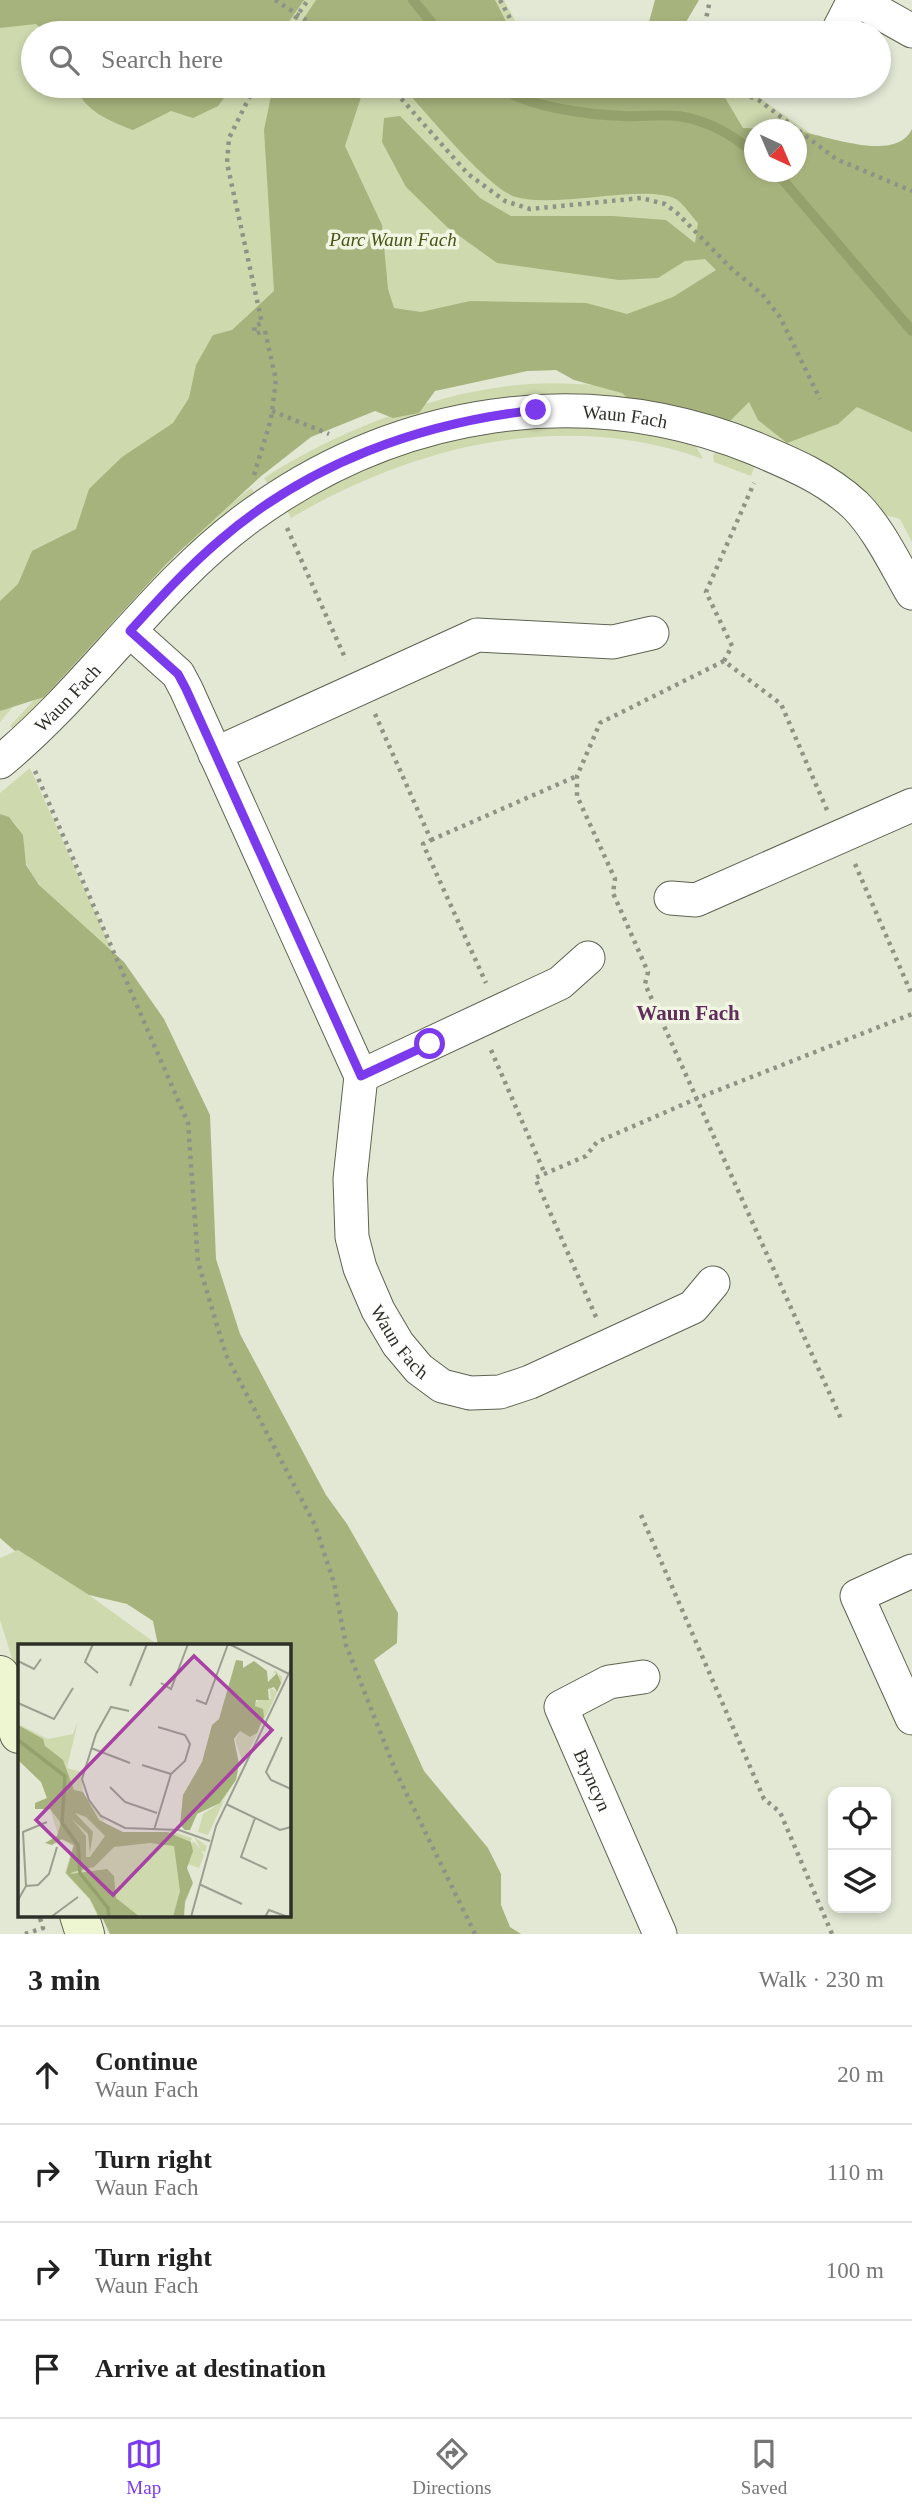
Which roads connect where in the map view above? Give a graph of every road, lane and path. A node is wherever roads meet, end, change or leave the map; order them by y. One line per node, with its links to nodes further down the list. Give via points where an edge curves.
1 (275, 0): 6 (path)
2 (308, 0): 6 (path)
3 (500, 0): 9 (path)
4 (710, 0): 10 (path)
5 (856, 0): 11 (street); 12 (street)
6 (299, 14): 7 (path); 8 (path)
7 (294, 21)
8 (309, 21)
9 (511, 21)
10 (706, 21)
11 (844, 21)
12 (912, 31)
13 (249, 98): 18 (path, via 229,138 227,163 262,323 254,326 255,334 265,331 276,380)
14 (401, 98): 17 (path, via 468,174 505,201 530,209 641,198 677,213 780,317)
15 (753, 98): 16 (path, via 836,159)
16 (912, 191)
17 (820, 399)
18 (272, 411): 19 (path); 20 (path)
19 (329, 433)
20 (254, 475)
21 (755, 481): 26 (path, via 706,592 732,646)
22 (285, 525): 27 (path, via 352,672)
23 (912, 593): 24 (street, Waun Fach, via 856,506 811,474 705,431 604,412 536,410 457,421 418,432 322,471 222,537)
24 (130, 631): 28 (street, via 178,674); 29 (street, Waun Fach, via 36,730)
25 (652, 632): 27 (street, via 613,642 477,635)
26 (724, 661): 30 (path, via 600,723); 32 (path, via 781,704 827,811)
27 (363, 685): 28 (street); 33 (path)
28 (215, 754): 39 (street)
29 (16, 763): 55 (path, via 188,1123 198,1262 226,1354 315,1525 334,1584 346,1645 396,1772)
30 (577, 776): 33 (path); 40 (path, via 577,796 615,879 613,893 648,972 645,984)
31 (912, 805): 32 (street)
32 (843, 836): 34 (street, via 696,900); 36 (path)
33 (431, 840): 38 (path, via 423,844 491,993)
34 (671, 898)
35 (588, 958): 38 (street, via 560,983)
36 (912, 995)
37 (912, 1014): 40 (path)
38 (491, 1016): 39 (street); 41 (path)
39 (361, 1076): 43 (street, Waun Fach, via 350,1179 352,1237 378,1310 419,1369 442,1386 470,1393 500,1392)
40 (698, 1098): 41 (path, via 597,1142 586,1156); 44 (path)
41 (545, 1174): 43 (path, via 534,1178)
42 (713, 1283): 43 (street, Waun Fach, via 693,1307)
43 (609, 1346)
44 (842, 1421)
45 (641, 1515): 57 (path, via 764,1799 780,1812)
46 (912, 1571): 49 (street, via 857,1596)
47 (0, 1675): 50 (street)
48 (643, 1677): 56 (street, Bryncyn, via 609,1682 561,1707)
49 (912, 1718)
50 (18, 1731)
51 (39, 1916): 53 (path, via 43,1928)
52 (79, 1916): 54 (street)
53 (25, 1934)
54 (85, 1934)
55 (475, 1934)
56 (660, 1934)
57 (832, 1934)

